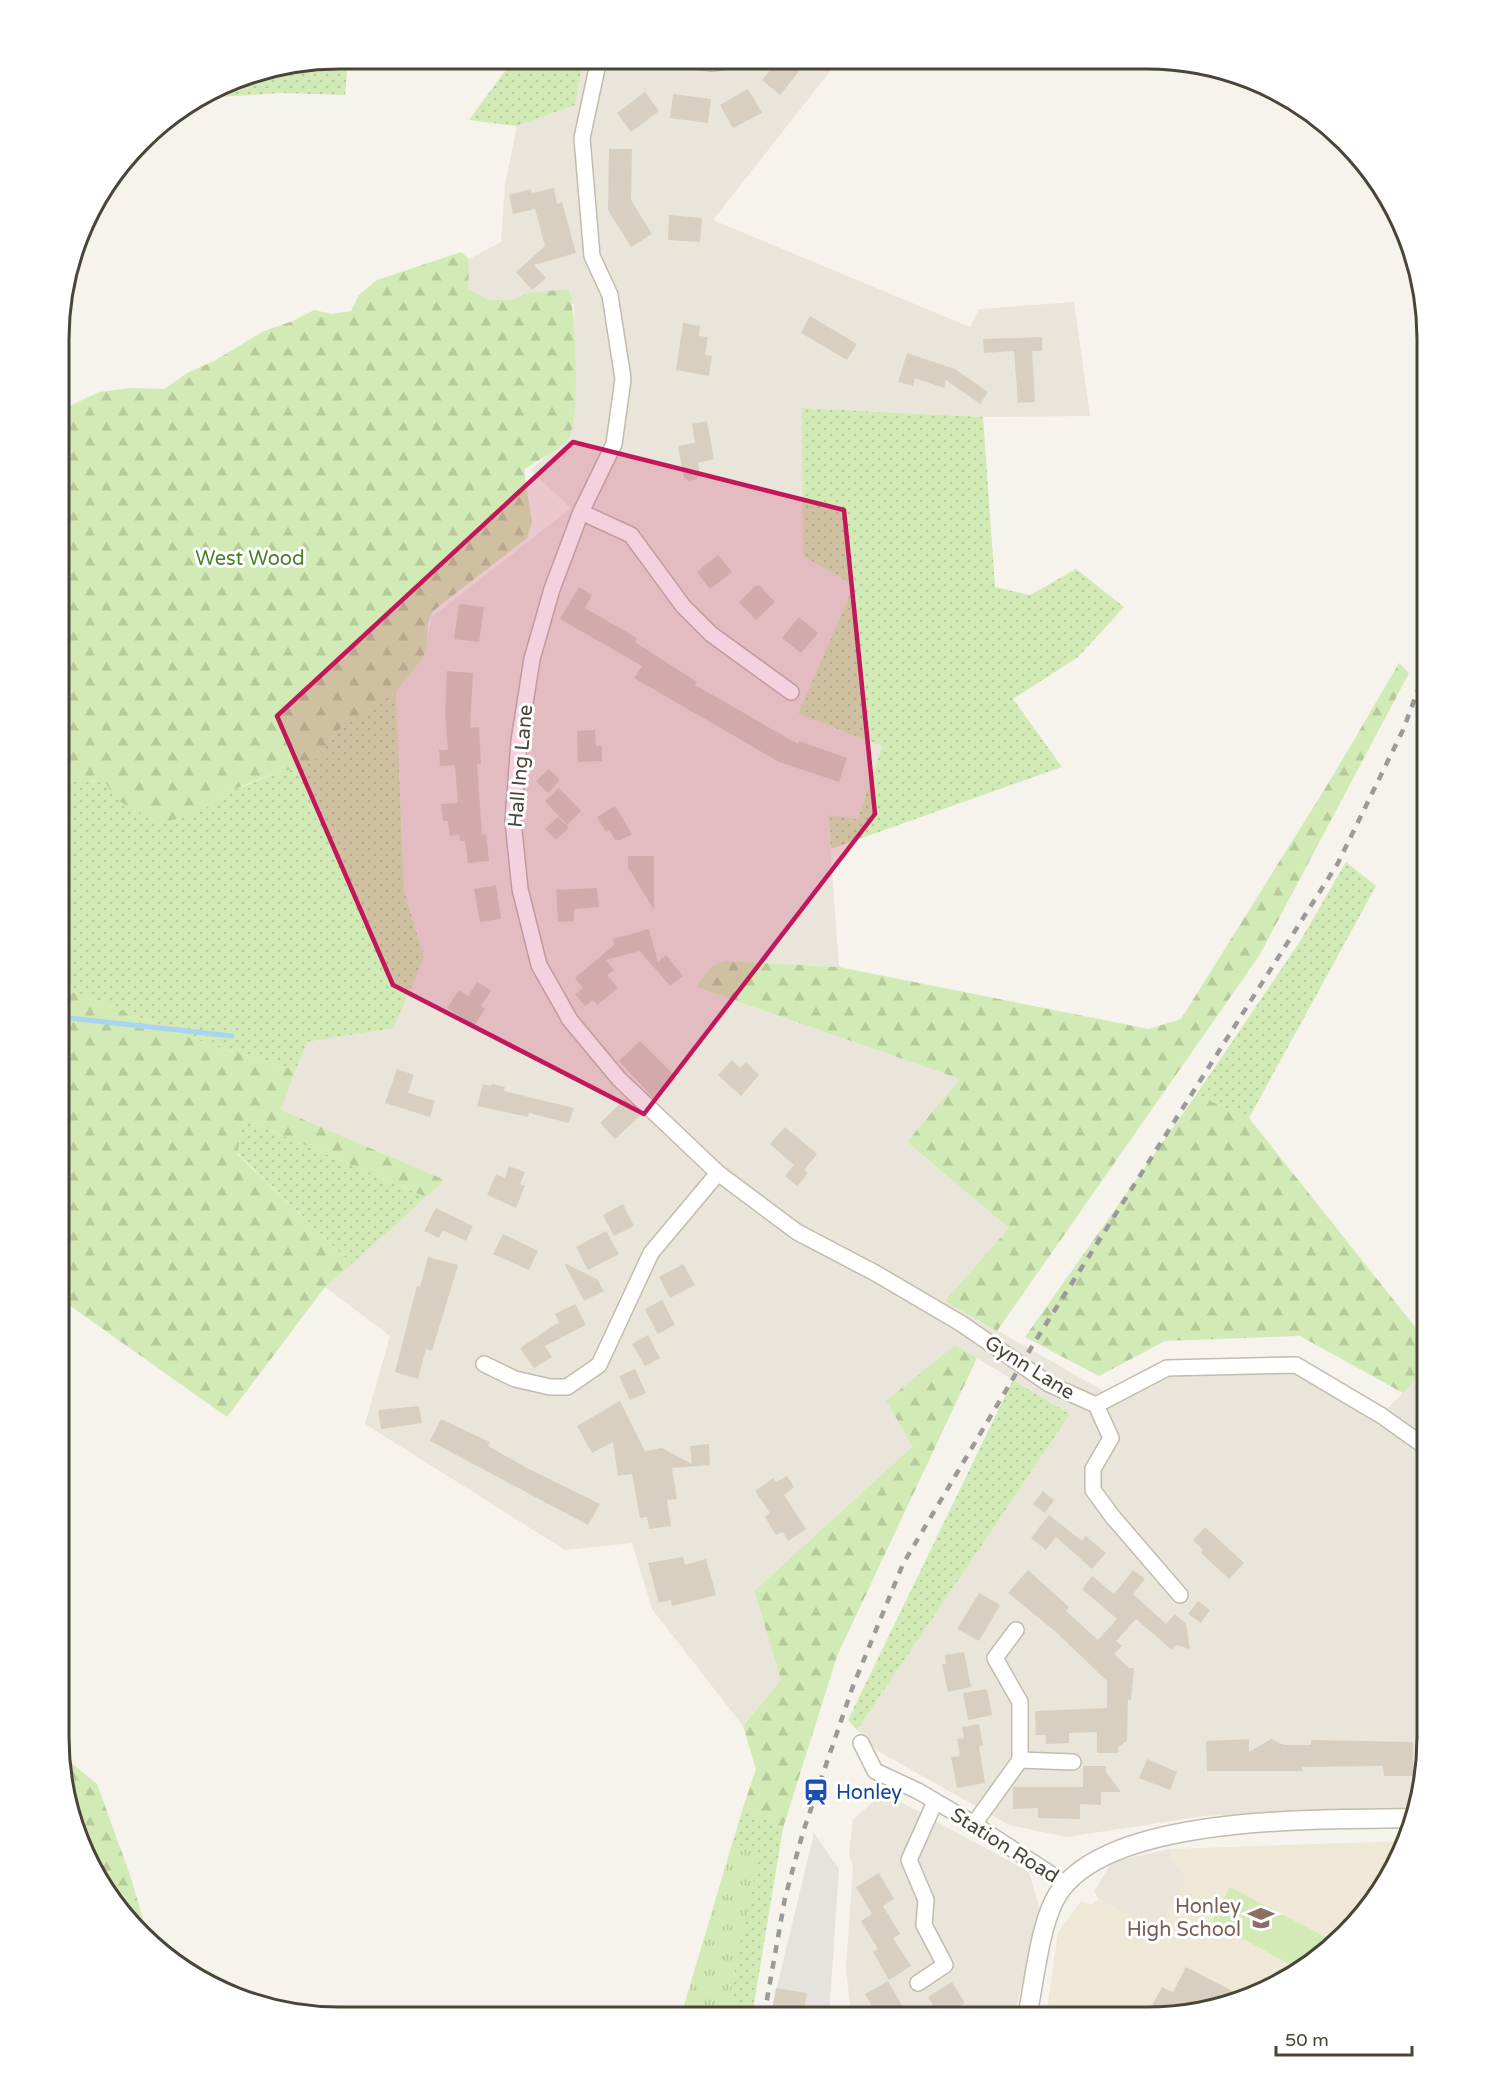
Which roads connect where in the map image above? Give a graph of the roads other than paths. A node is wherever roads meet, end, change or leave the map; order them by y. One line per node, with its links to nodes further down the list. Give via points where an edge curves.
1 (597, 69): 2 (street, Hall Ing Lane, via 582,138 592,256 610,295 623,379 614,444)
2 (581, 512): 3 (street, via 631,535 683,606 711,634); 4 (street, Hall Ing Lane, via 532,658 519,741 513,821 520,889 539,965 570,1020 619,1079)
3 (790, 692)
4 (718, 1173): 5 (street, via 651,1253 599,1365 567,1387 550,1387 515,1379); 6 (street, Gynn Lane, via 797,1232 962,1324 1049,1384)
5 (484, 1364)
6 (1096, 1405): 7 (street, Gynn Lane, via 1167,1368 1296,1365); 8 (street, via 1111,1438 1093,1469 1093,1490)
7 (1417, 1441)
8 (1180, 1596)
9 (1016, 1630): 11 (street, via 995,1658 1020,1702)
10 (861, 1743): 13 (street, Station Road, via 875,1771)
11 (1020, 1760): 12 (street); 15 (street)
12 (1073, 1762)
13 (935, 1802): 15 (street, Station Road); 17 (street, via 909,1860 926,1900 924,1925 945,1965)
14 (1405, 1818): 16 (street, Station Road, via 1217,1826 1124,1846 1092,1861)
15 (974, 1824): 16 (street, Station Road)
16 (1066, 1884): 18 (street, via 1047,1921)
17 (918, 1983)
18 (1029, 2007)

